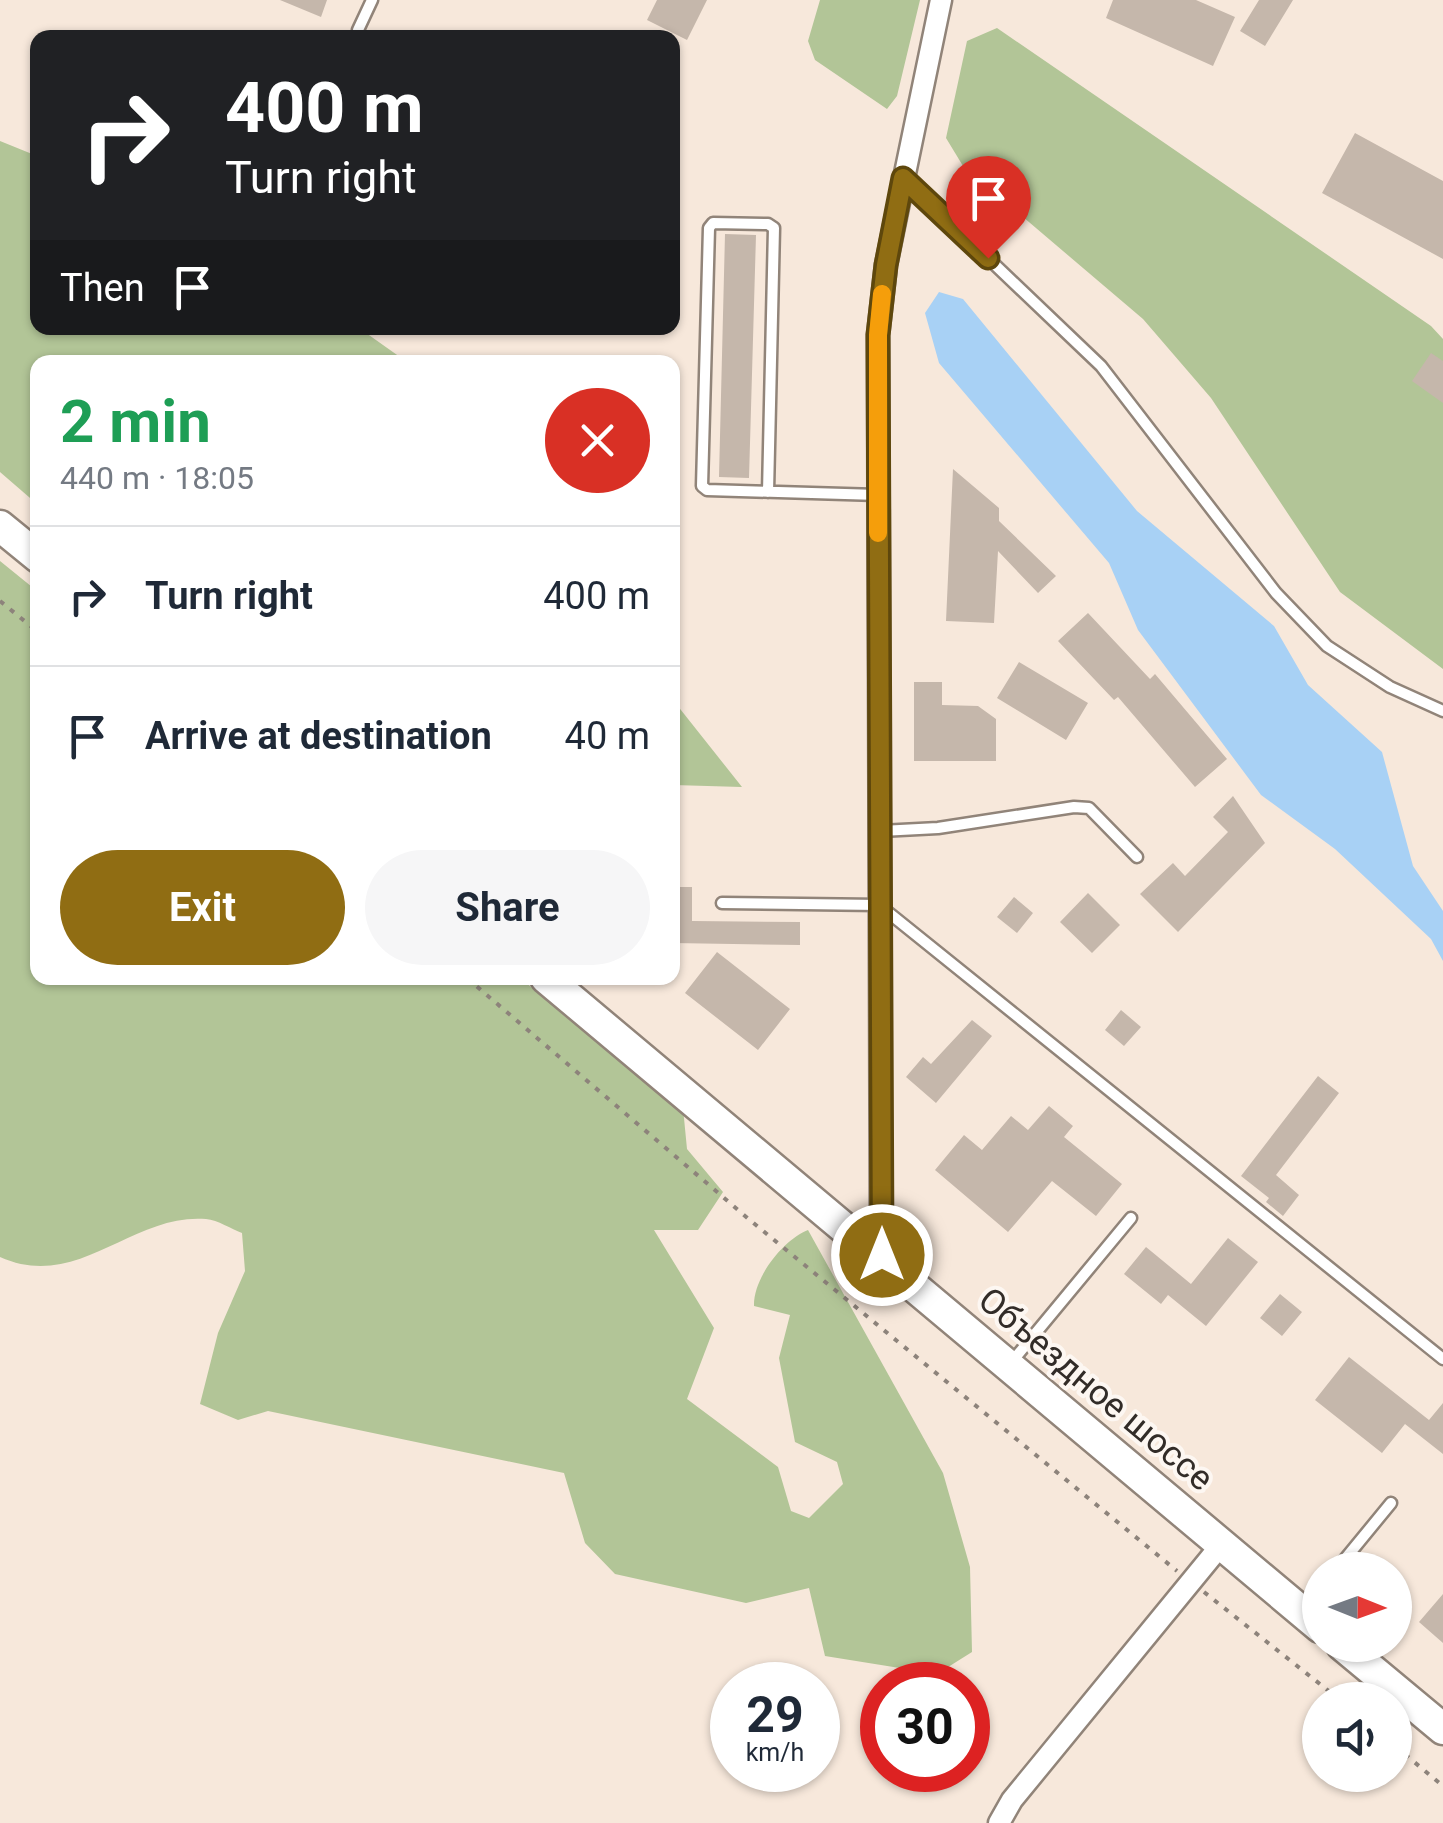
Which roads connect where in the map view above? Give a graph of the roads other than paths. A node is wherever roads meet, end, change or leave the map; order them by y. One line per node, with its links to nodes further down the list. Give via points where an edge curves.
1 (372, 0): 3 (lane)
2 (941, 0): 4 (street)
3 (358, 30)
4 (903, 178): 6 (street, via 878,335); 9 (lane, via 1101,366 1276,593 1327,646)
5 (768, 492): 5 (lane, via 702,486 713,222 774,228); 6 (lane)
6 (878, 495): 10 (street)
7 (0, 526): 8 (main road)
8 (30, 550)
9 (1443, 711)
10 (878, 831): 11 (lane, via 1074,806 1089,808); 13 (street)
11 (1136, 858)
12 (722, 903): 13 (lane)
13 (879, 904): 16 (street); 17 (lane)
14 (554, 985): 16 (main road, Объездное шоссе)
15 (1132, 1218): 18 (lane)
16 (882, 1255): 18 (main road, Объездное шоссе)
17 (1443, 1359)
18 (1010, 1365): 20 (main road, Объездное шоссе)
19 (1391, 1502): 21 (lane)
20 (1221, 1545): 22 (main road, Объездное шоссе); 25 (street)
21 (1351, 1552)
22 (1302, 1602)
23 (1362, 1662): 24 (main road)
24 (1443, 1730)
25 (999, 1823)

